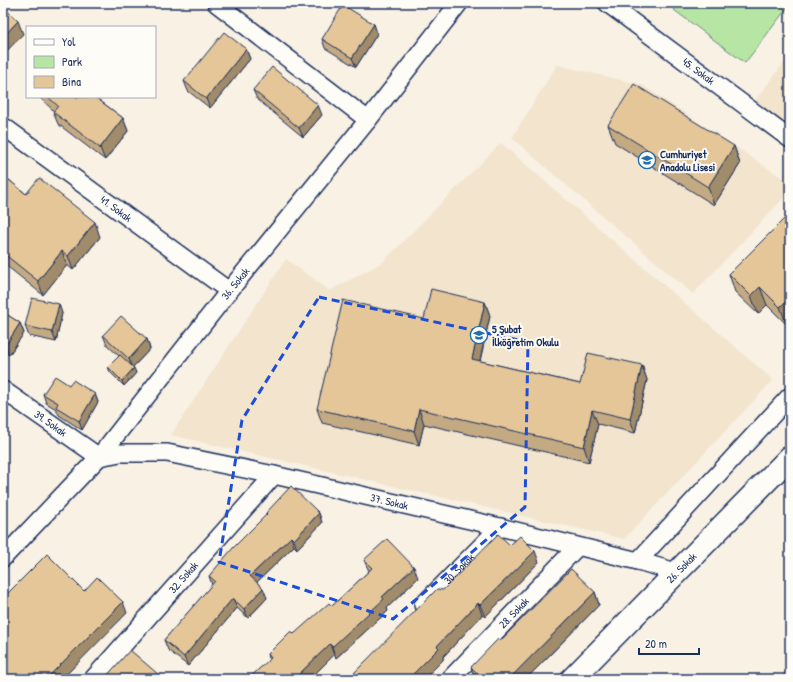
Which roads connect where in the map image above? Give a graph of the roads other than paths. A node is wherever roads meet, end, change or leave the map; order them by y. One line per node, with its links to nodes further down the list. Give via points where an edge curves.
1 (216, 3): 4 (street)
2 (459, 3): 4 (street, 36. Sokak)
3 (607, 3): 6 (street, 45. Sokak)
4 (368, 120): 7 (street, 36. Sokak)
5 (3, 126): 7 (street, 41. Sokak)
6 (790, 139)
7 (230, 291): 10 (street, 36. Sokak)
8 (3, 390): 10 (street, 39. Sokak)
9 (790, 396): 16 (street)
10 (99, 457): 12 (street, 37. Sokak, via 120,453 167,453); 15 (street, 36. Sokak)
11 (790, 457): 17 (street, 26. Sokak)
12 (274, 475): 13 (street, 37. Sokak); 19 (street, 32. Sokak)
13 (500, 527): 14 (street, 37. Sokak); 18 (street, 30. Sokak)
14 (577, 547): 16 (street, 37. Sokak); 20 (street, 28. Sokak)
15 (3, 558)
16 (638, 561): 17 (street, 37. Sokak)
17 (676, 572): 21 (street, 26. Sokak)
18 (411, 617)
19 (93, 679)
20 (450, 679)
21 (572, 679)

